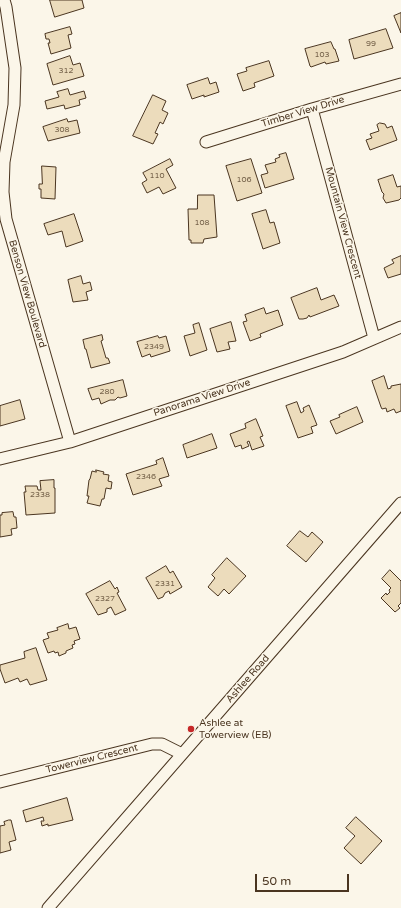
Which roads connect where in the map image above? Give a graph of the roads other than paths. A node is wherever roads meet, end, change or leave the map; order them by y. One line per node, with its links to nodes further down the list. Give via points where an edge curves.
1 (4, 0): 7 (street, Benson View Boulevard, via 15,68 14,104 4,162 6,219)
2 (401, 84): 3 (street, Timber View Drive)
3 (312, 109): 4 (street, Timber View Drive); 6 (street, Mountain View Crescent)
4 (206, 142)
5 (401, 327): 6 (street, Panorama View Drive)
6 (374, 338): 7 (street, Panorama View Drive, via 336,354)
7 (70, 442): 8 (street, Panorama View Drive)
8 (0, 459)
9 (401, 503): 10 (street, Ashlee Road)
10 (182, 754): 11 (street, Towerview Crescent, via 162,744 152,744); 12 (street, Ashlee Road)
11 (0, 782)
12 (48, 908)

